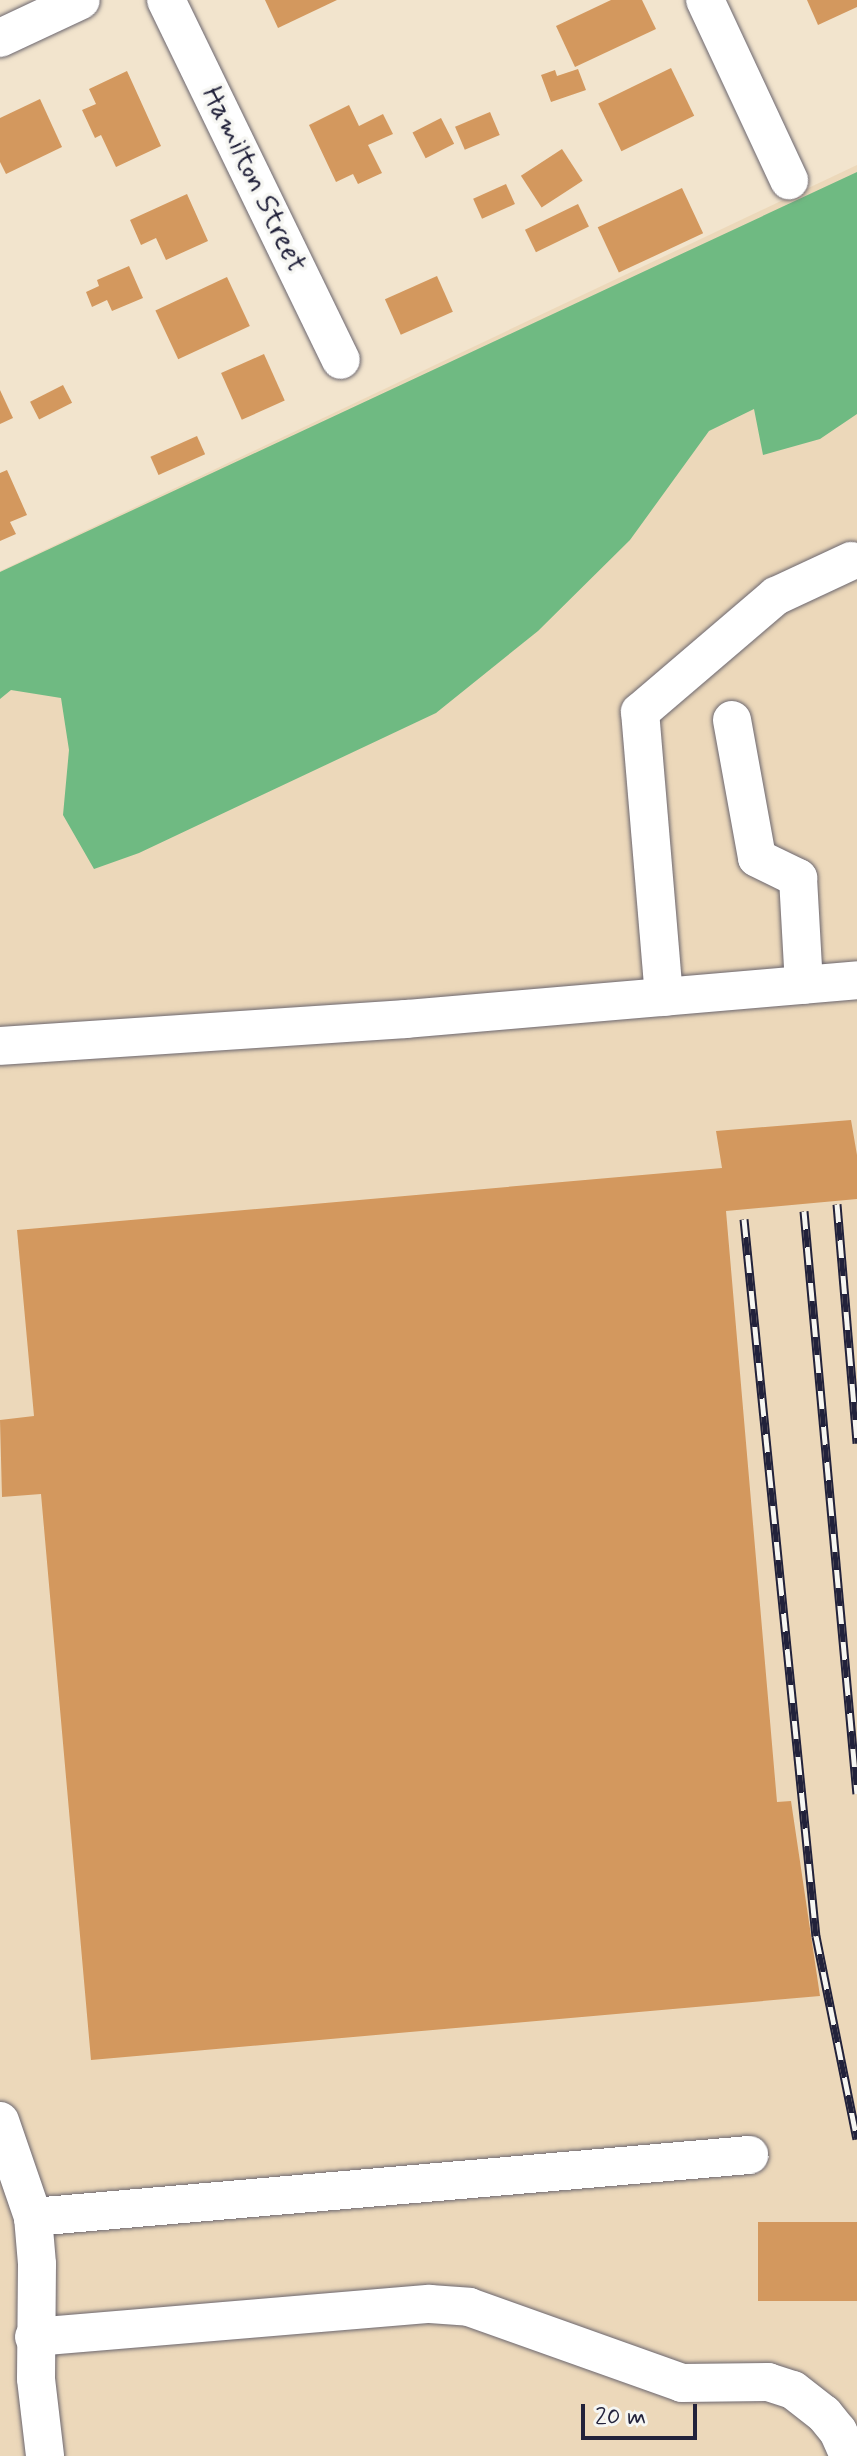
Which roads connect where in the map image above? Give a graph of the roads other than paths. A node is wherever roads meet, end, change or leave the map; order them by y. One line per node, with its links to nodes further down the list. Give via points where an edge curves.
1 (81, 0): 4 (street)
2 (166, 0): 6 (street, Hamilton Street)
3 (705, 0): 5 (street)
4 (0, 38)
5 (789, 180)
6 (341, 360)
7 (851, 561): 11 (street, via 776,596 640,712)
8 (732, 720): 10 (street, via 757,858 798,878)
9 (857, 980): 10 (street)
10 (804, 985): 11 (street)
11 (664, 997): 12 (street)
12 (0, 1046)
13 (0, 2121): 15 (street)
14 (749, 2155): 15 (street)
15 (33, 2217): 16 (street)
16 (34, 2337): 17 (street); 18 (street, via 430,2304 469,2307 682,2383 768,2382 793,2390 824,2414)
17 (45, 2456)
18 (849, 2456)

